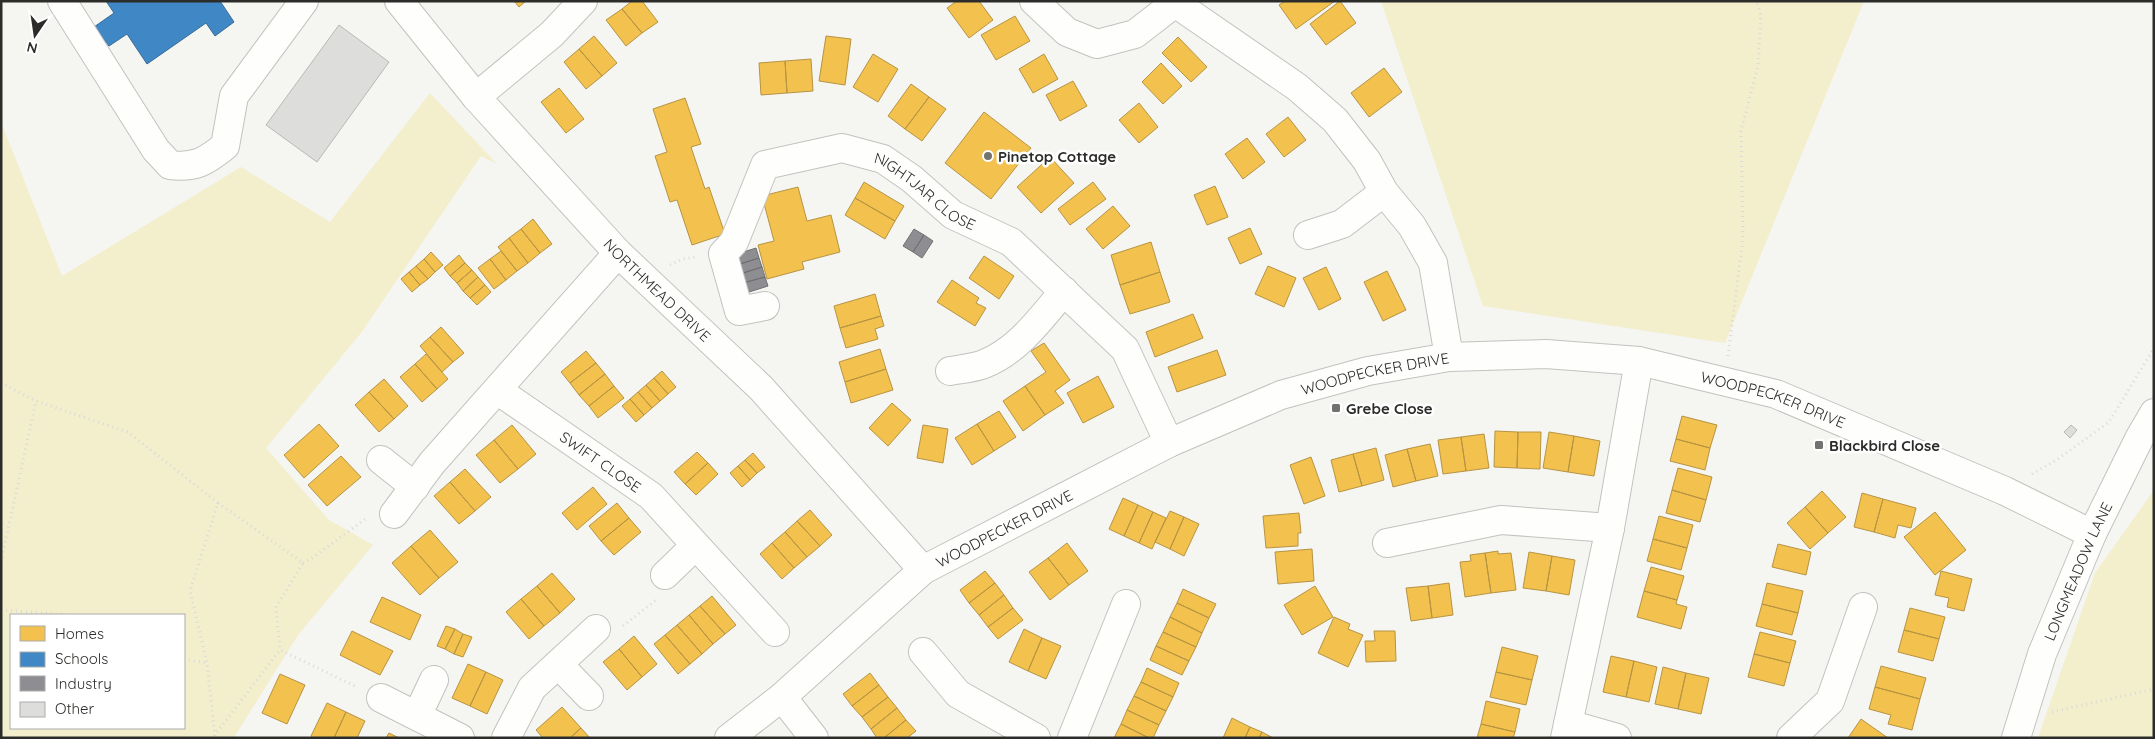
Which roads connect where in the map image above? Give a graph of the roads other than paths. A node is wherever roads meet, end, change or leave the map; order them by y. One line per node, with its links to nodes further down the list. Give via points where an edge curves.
1 (62, 1): 2 (street, via 156,150 170,165 188,167 225,146 234,96)
2 (304, 1)
3 (399, 1): 7 (street, NORTHMEAD DRIVE)
4 (583, 1): 7 (street, via 552,34)
5 (1034, 1): 6 (street, via 1066,32 1097,44 1136,34)
6 (1175, 2): 8 (street, via 1297,87 1335,120 1367,161)
7 (476, 98): 10 (street, NORTHMEAD DRIVE)
8 (1384, 192): 9 (street, via 1342,224); 13 (street, via 1412,226 1432,263)
9 (1308, 234)
10 (618, 253): 16 (street); 26 (street, NORTHMEAD DRIVE, via 761,388)
11 (1064, 291): 12 (street, NIGHTJAR CLOSE, via 1011,242 953,215 883,159 842,148 765,166 734,242 723,254 739,311); 15 (street, via 1008,351 984,364); 18 (street, NIGHTJAR CLOSE, via 1125,349)
12 (765, 306)
13 (1449, 357): 14 (street, WOODPECKER DRIVE, via 1546,354); 18 (street, WOODPECKER DRIVE, via 1368,372 1281,395)
14 (1639, 361): 22 (street); 23 (street, WOODPECKER DRIVE, via 1776,394 2005,491)
15 (950, 371)
16 (497, 390): 20 (street, via 432,463); 25 (street, SWIFT CLOSE, via 651,496)
17 (2154, 413): 23 (street, LONGMEADOW LANE)
18 (1169, 443): 26 (street, WOODPECKER DRIVE)
19 (381, 460): 20 (street)
20 (415, 487): 21 (street)
21 (394, 514)
22 (1610, 528): 24 (street, via 1501,520); 40 (street)
23 (2092, 534): 39 (street, LONGMEADOW LANE, via 2042,654)
24 (1388, 543)
25 (695, 546): 27 (street); 31 (street, SWIFT CLOSE)
26 (924, 570): 36 (street, WOODPECKER DRIVE)
27 (665, 574)
28 (1126, 604): 46 (street)
29 (1863, 607): 48 (street, via 1830,700)
30 (596, 629): 33 (street)
31 (776, 632)
32 (923, 652): 45 (street, via 958,694)
33 (558, 664): 35 (street); 42 (street, via 532,688)
34 (434, 680): 38 (street)
35 (589, 696)
36 (782, 697): 43 (street, WOODPECKER DRIVE); 44 (street)
37 (381, 698): 38 (street)
38 (417, 716): 41 (street)
39 (2019, 728)
40 (1567, 731): 47 (street)
41 (460, 738)
42 (506, 738)
43 (729, 738)
44 (814, 738)
45 (1036, 738)
46 (1072, 738)
47 (1617, 738)
48 (1791, 738)

